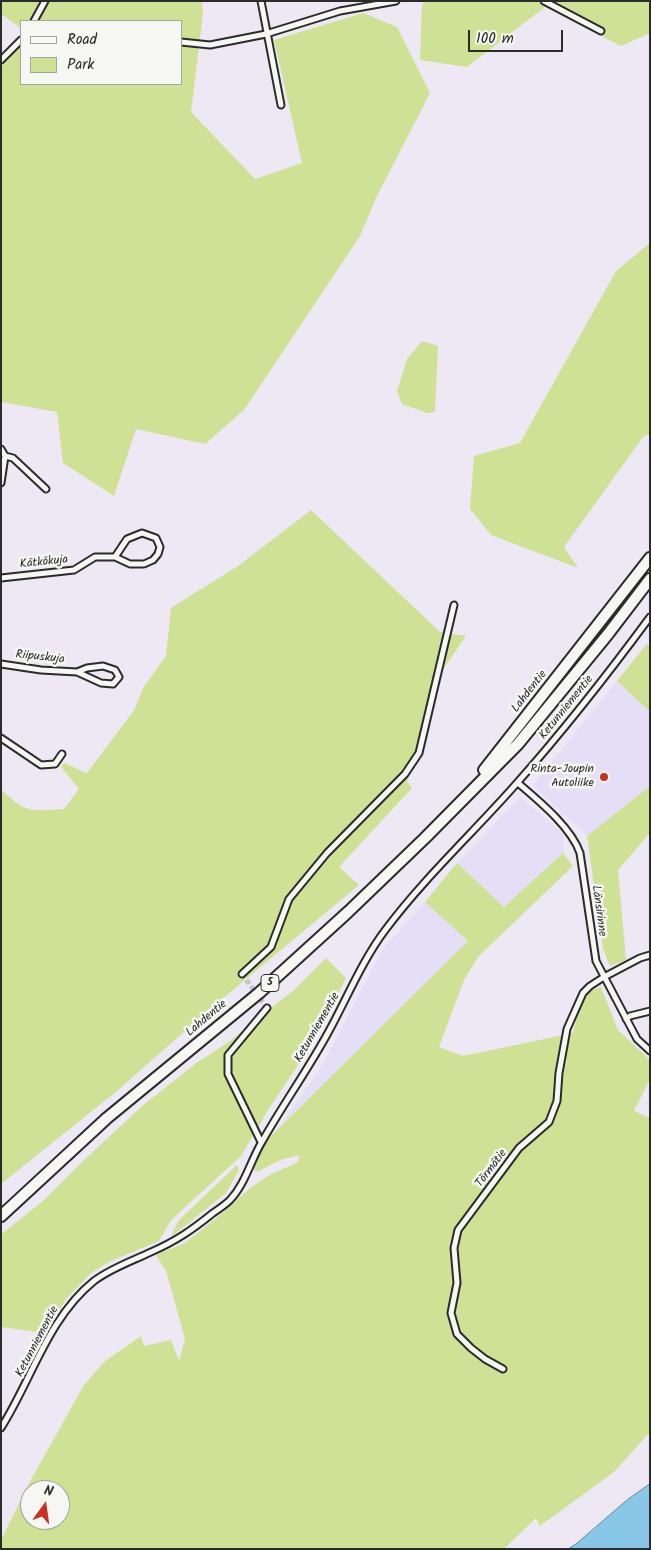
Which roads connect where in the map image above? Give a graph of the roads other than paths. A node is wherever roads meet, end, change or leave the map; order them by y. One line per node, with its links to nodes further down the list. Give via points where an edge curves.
1 (45, 1): 5 (street)
2 (261, 1): 7 (street)
3 (396, 1): 7 (street, via 340,11)
4 (544, 1): 6 (street)
5 (35, 20)
6 (601, 32)
7 (266, 34): 9 (street, via 210,45); 11 (street)
8 (20, 41): 10 (street)
9 (182, 42)
10 (1, 60)
11 (282, 105)
12 (1, 448): 13 (street)
13 (5, 456): 14 (street); 15 (street, via 13,458)
14 (1, 484)
15 (46, 489)
16 (115, 557): 16 (street, Kätkökuja, via 127,539 142,533 156,538 160,547 153,560 144,564 130,564); 18 (street, Kätkökuja, via 95,557 74,570)
17 (650, 558): 27 (highway, Lahdentie / 5, via 510,739)
18 (1, 578)
19 (650, 579): 27 (highway, Lahdentie / 5, via 518,744)
20 (454, 606): 29 (street, via 419,753 405,774 327,853 289,899 271,947)
21 (650, 617): 26 (street, Ketunniementie, via 609,673)
22 (1, 664): 23 (street, Riipuskuja)
23 (77, 672): 23 (street, Riipuskuja, via 103,666 115,670 119,677 113,684 101,683)
24 (1, 738): 25 (street, via 41,765 55,764)
25 (62, 754)
26 (518, 783): 30 (street, Länsirinne, via 569,830 577,844 594,952); 35 (street, Ketunniementie, via 385,929 328,1034)
27 (425, 838): 36 (highway, Lahdentie / 5, via 258,993 107,1118)
28 (650, 955): 30 (street, Törmätie)
29 (242, 974)
30 (604, 977): 33 (street, Länsirinne); 37 (street, Törmätie, via 583,993 576,1006 559,1073 557,1101 549,1122 519,1148 458,1230 454,1248 457,1283 451,1313 457,1334 485,1359)
31 (267, 1008): 35 (street, via 228,1055 228,1074)
32 (650, 1011): 33 (street)
33 (626, 1019): 34 (street, Länsirinne, via 637,1038)
34 (650, 1051)
35 (261, 1142): 38 (street, Ketunniementie, via 242,1183 230,1200 178,1240 96,1279 68,1307)
36 (1, 1216)
37 (503, 1369)
38 (1, 1428)

